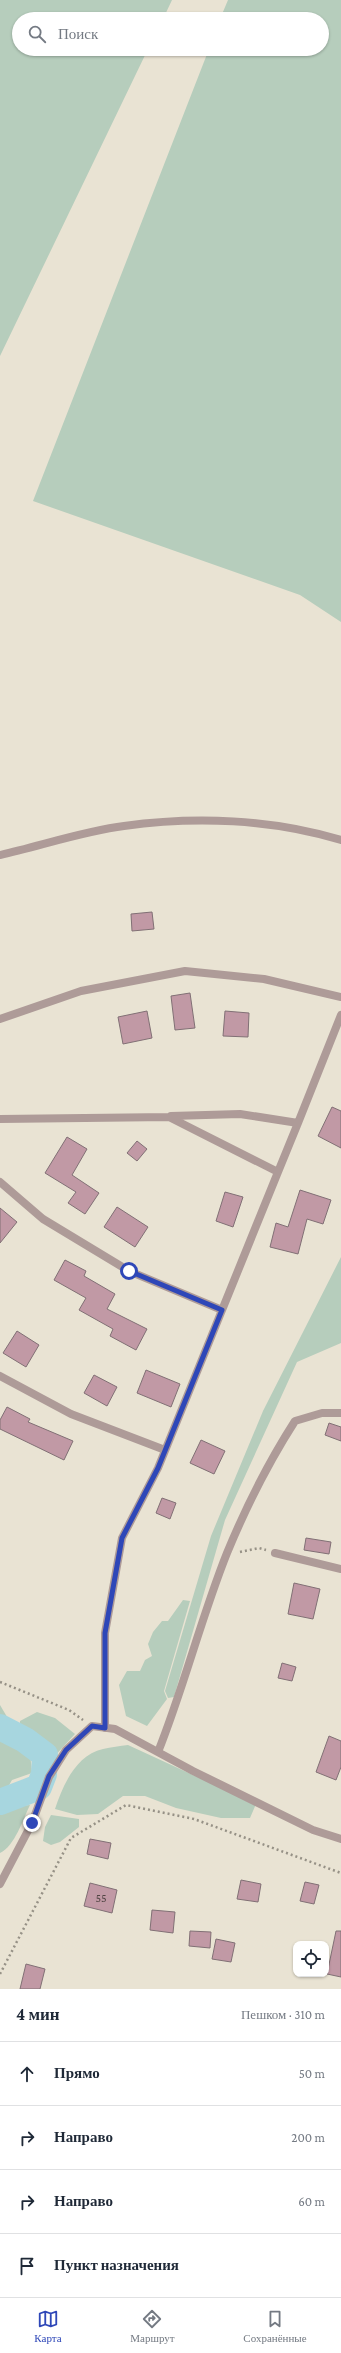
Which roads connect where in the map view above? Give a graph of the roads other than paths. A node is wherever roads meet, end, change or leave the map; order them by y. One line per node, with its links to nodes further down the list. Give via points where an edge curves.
1 (341, 840): 2 (lane, via 267,824 174,821 123,826)
2 (0, 855)
3 (341, 997): 5 (lane, via 264,979 185,971 81,991)
4 (341, 1014): 8 (lane)
5 (0, 1019)
6 (169, 1116): 7 (lane); 8 (lane, via 240,1114); 9 (lane)
7 (0, 1119)
8 (298, 1123): 9 (lane)
9 (278, 1172): 11 (lane)
10 (0, 1182): 11 (lane, via 43,1219 129,1271)
11 (222, 1310): 14 (lane)
12 (0, 1376): 14 (lane, via 71,1414)
13 (341, 1413): 18 (lane, via 322,1413 295,1421 270,1460 227,1554)
14 (165, 1450): 17 (lane, via 122,1538 105,1633)
15 (275, 1553): 16 (lane)
16 (341, 1569)
17 (105, 1728): 18 (lane, via 115,1729); 20 (lane, via 92,1726 66,1750 49,1776 32,1823)
18 (158, 1752): 19 (lane, via 313,1830)
19 (341, 1839)
20 (0, 1884)

